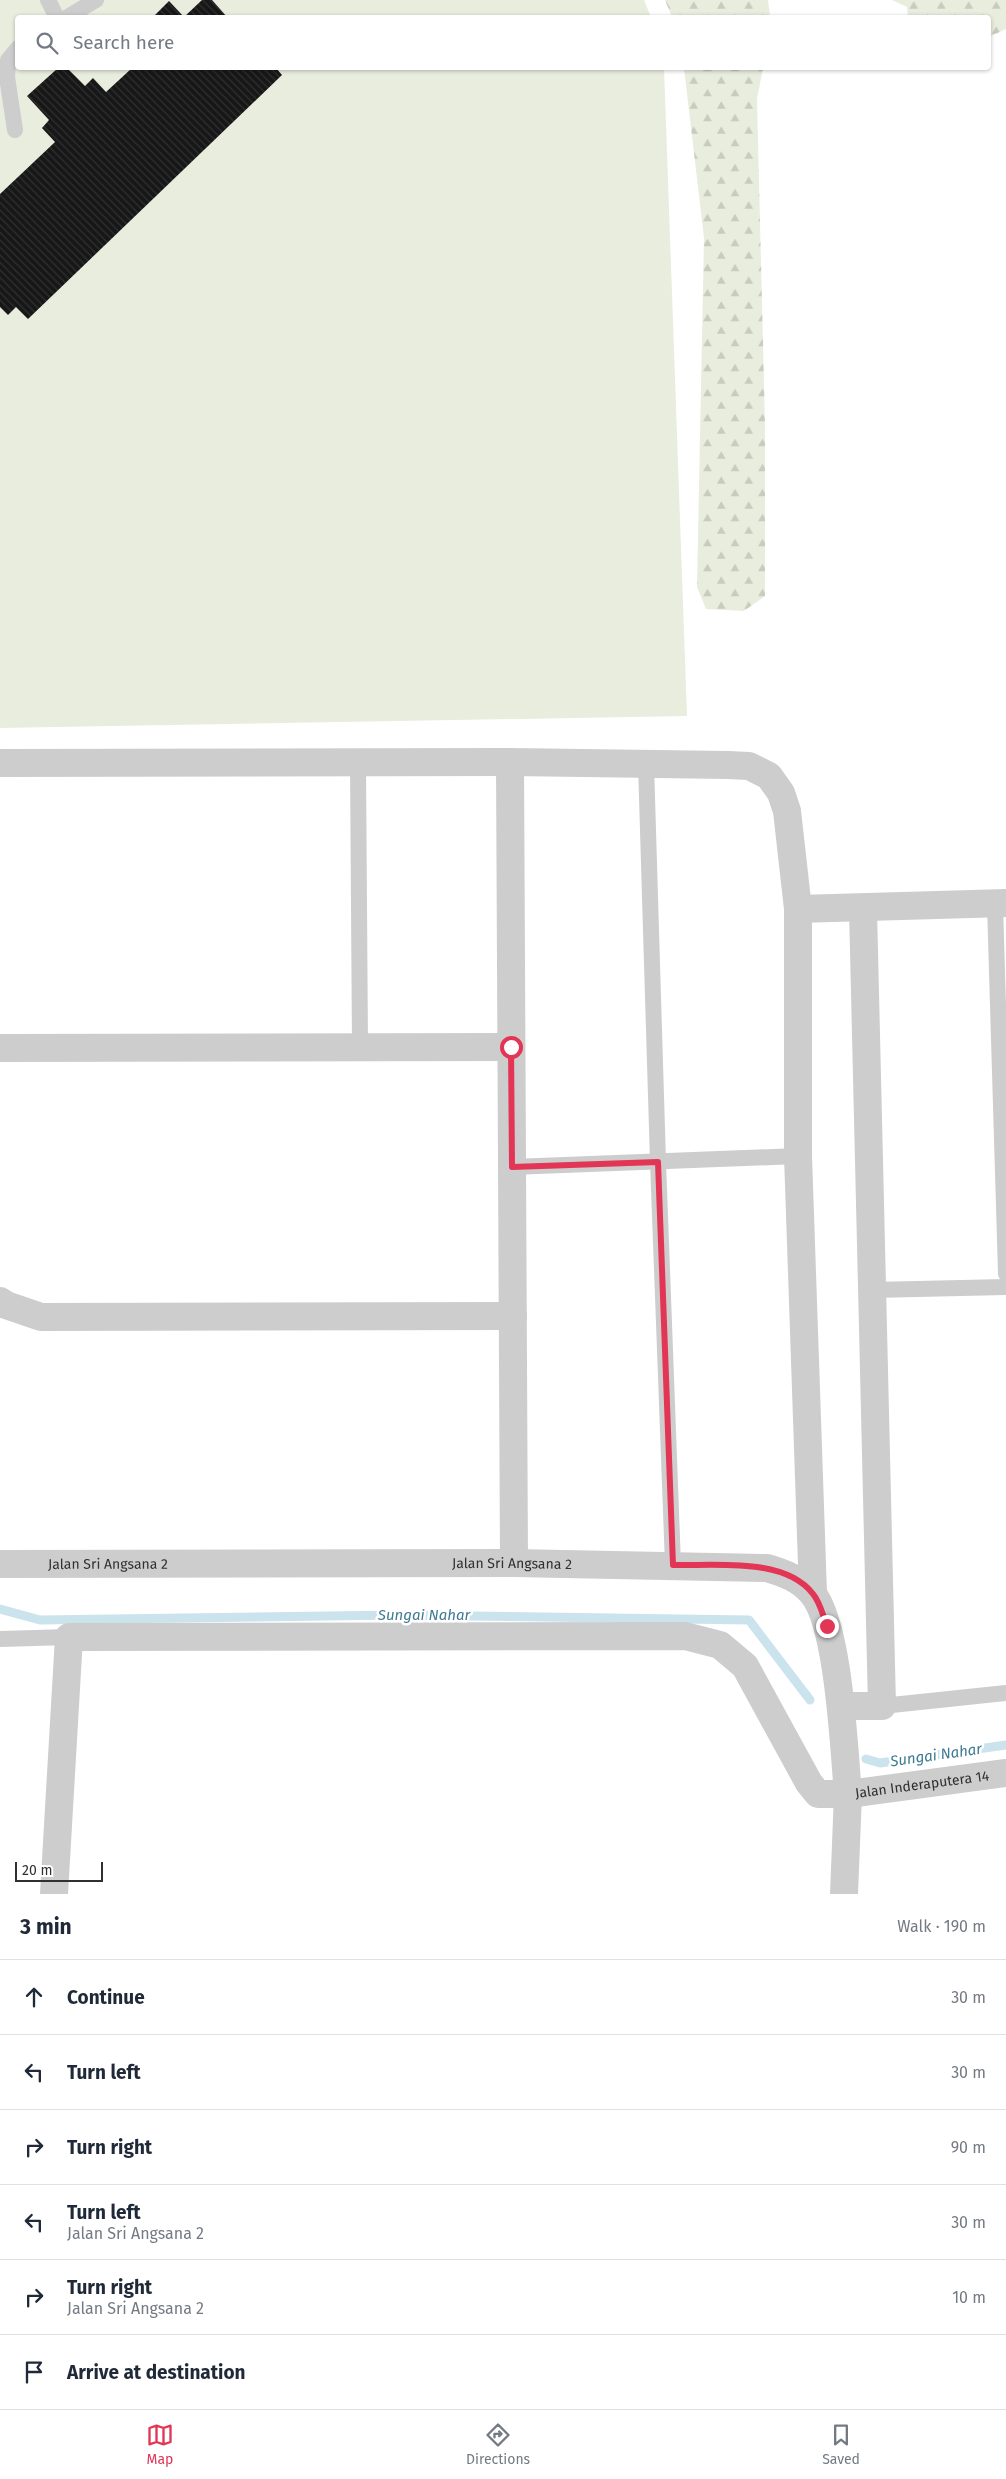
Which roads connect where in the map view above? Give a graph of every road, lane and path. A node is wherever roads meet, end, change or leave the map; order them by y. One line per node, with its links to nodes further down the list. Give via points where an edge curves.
1 (48, 0): 3 (lane)
2 (90, 1): 4 (lane)
3 (56, 15)
4 (70, 15)
5 (15, 52): 6 (lane, via 8,60 7,77)
6 (15, 130)
7 (510, 762): 9 (street); 10 (street); 15 (street)
8 (0, 763): 9 (street)
9 (358, 763): 14 (lane)
10 (646, 764): 12 (street, via 749,766 769,776 781,793 787,810); 18 (lane)
11 (1001, 903): 13 (street); 20 (lane)
12 (798, 909): 13 (street); 17 (street)
13 (863, 909): 22 (street)
14 (360, 1047): 15 (street); 16 (street)
15 (511, 1047): 19 (street)
16 (0, 1048)
17 (798, 1156): 18 (lane); 28 (street)
18 (658, 1162): 19 (lane); 27 (lane)
19 (512, 1167): 24 (street)
20 (1006, 1274)
21 (1006, 1287): 22 (lane)
22 (872, 1290): 33 (street)
23 (0, 1301): 24 (street, via 41,1317)
24 (513, 1316): 25 (street)
25 (514, 1563): 26 (street, Jalan Sri Angsana 2); 27 (street, Jalan Sri Angsana 2)
26 (0, 1564)
27 (673, 1565): 28 (street, Jalan Sri Angsana 2, via 767,1568 790,1574)
28 (813, 1594): 32 (street, Jalan Sri Angsana 2, via 827,1626)
29 (69, 1637): 30 (lane); 35 (street, via 685,1636 720,1645 745,1666 808,1784 818,1794); 36 (street)
30 (0, 1639)
31 (1006, 1693): 33 (lane)
32 (841, 1706): 33 (street); 35 (street, Jalan Sri Angsana 2)
33 (882, 1706)
34 (1006, 1774): 35 (street, Jalan Inderaputera 14)
35 (848, 1794): 37 (street, Jalan Inderaputera 14)
36 (54, 1894)
37 (844, 1894)

